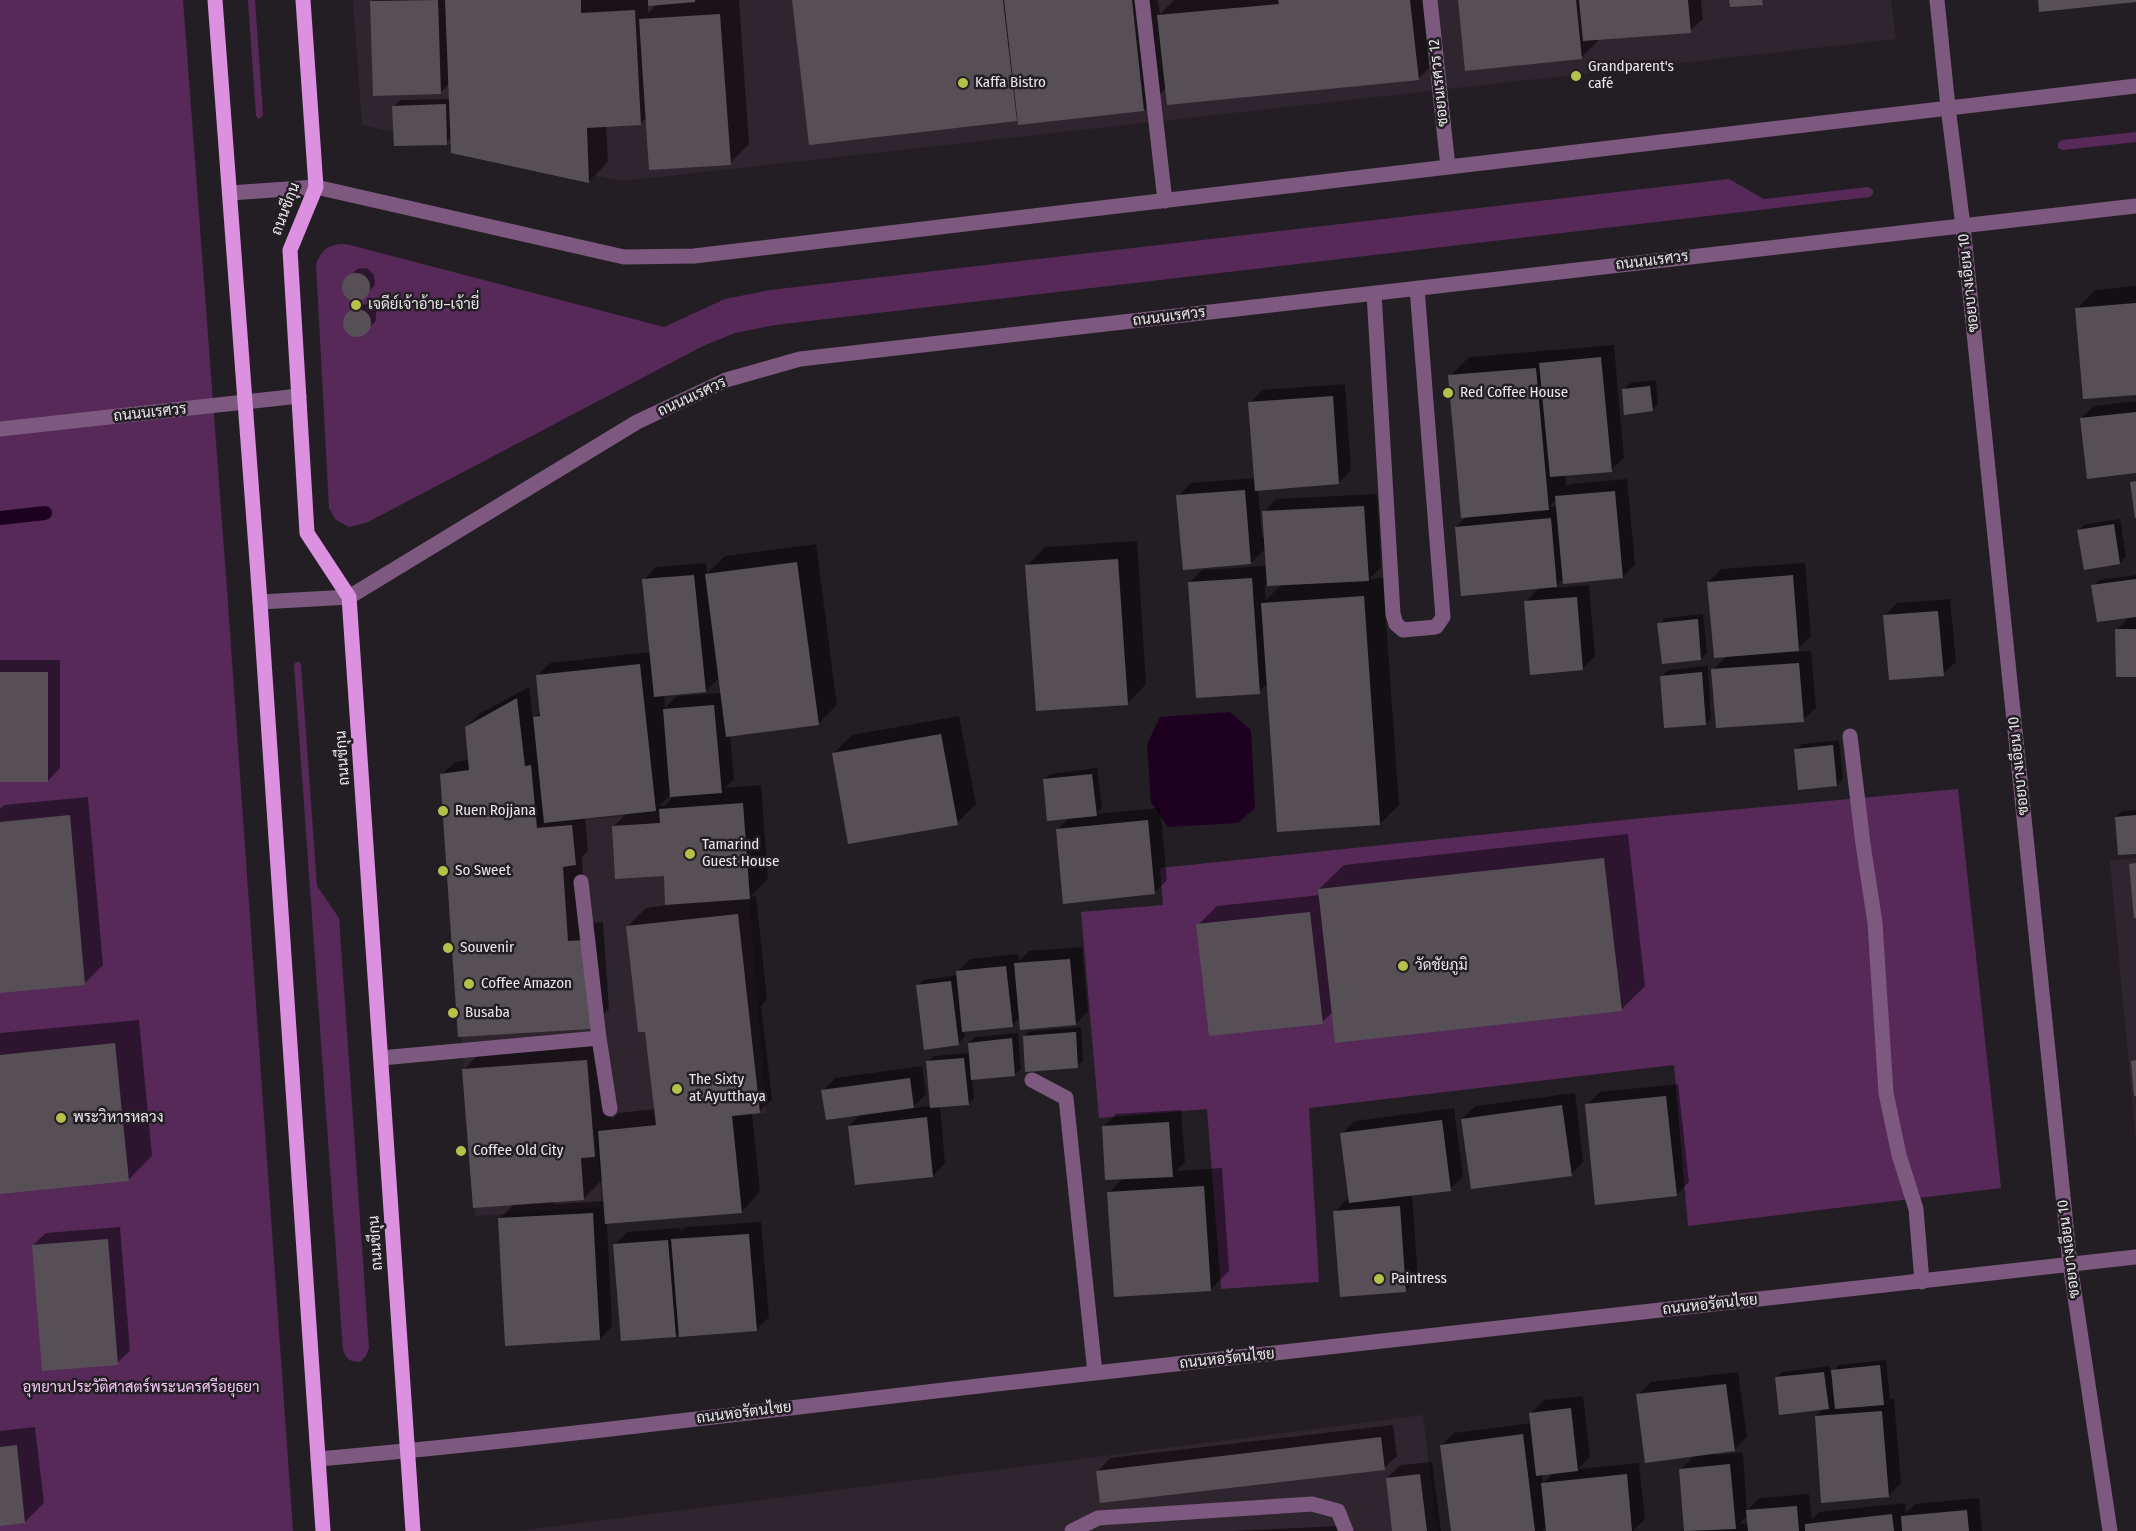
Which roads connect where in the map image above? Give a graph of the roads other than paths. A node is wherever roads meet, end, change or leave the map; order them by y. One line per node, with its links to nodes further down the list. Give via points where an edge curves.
1 (215, 0): 10 (main road)
2 (303, 0): 9 (main road, ถนนชีกุน)
3 (1142, 0): 11 (street)
4 (1430, 0): 8 (street, ซอยนเรศวร 12)
5 (1937, 0): 7 (street, ซอยบางเอียน 10)
6 (2136, 86): 7 (street)
7 (1948, 107): 8 (street); 13 (street, ซอยบางเอียน 10)
8 (1448, 167): 11 (street)
9 (316, 187): 10 (street); 11 (street, via 624,257 694,256); 16 (main road, ถนนชีกุน, via 290,250)
10 (230, 193): 17 (main road)
11 (1165, 201)
12 (2136, 206): 13 (street, ถนนนเรศวร)
13 (1963, 226): 14 (street, ถนนนเรศวร); 28 (street, ซอยบางเอียน 10)
14 (1417, 288): 15 (street, ถนนนเรศวร); 15 (street, via 1443,617 1436,627 1403,630 1393,615)
15 (1374, 293): 19 (street, ถนนนเรศวร, via 800,359 726,380 637,422)
16 (299, 396): 17 (street, ถนนนเรศวร); 19 (main road, ถนนชีกุน, via 308,533)
17 (246, 402): 18 (street, ถนนนเรศวร); 20 (main road)
18 (0, 429)
19 (350, 597): 20 (street, ถนนนเรศวร); 24 (main road, ถนนชีกุน)
20 (260, 602): 32 (main road)
21 (1850, 736): 29 (street, via 1875,922 1886,1093 1916,1209)
22 (581, 882): 23 (street)
23 (599, 1038): 24 (street); 26 (street)
24 (381, 1058): 31 (main road, ถนนชีกุน)
25 (1032, 1080): 30 (street, via 1066,1098)
26 (610, 1109)
27 (2136, 1257): 28 (street, ถนนหอรัตนไชย)
28 (2070, 1264): 29 (street, ถนนหอรัตนไชย); 37 (street, ซอยบางเอียน 10)
29 (1922, 1282): 30 (street, ถนนหอรัตนไชย)
30 (1095, 1372): 31 (street, ถนนหอรัตนไชย)
31 (408, 1451): 32 (street, ถนนหอรัตนไชย); 34 (main road, ถนนชีกุน)
32 (318, 1459): 33 (main road)
33 (323, 1531)
34 (413, 1531)
35 (1072, 1531): 36 (street, via 1098,1518 1312,1504 1338,1511)
36 (1346, 1531)
37 (2110, 1531)

